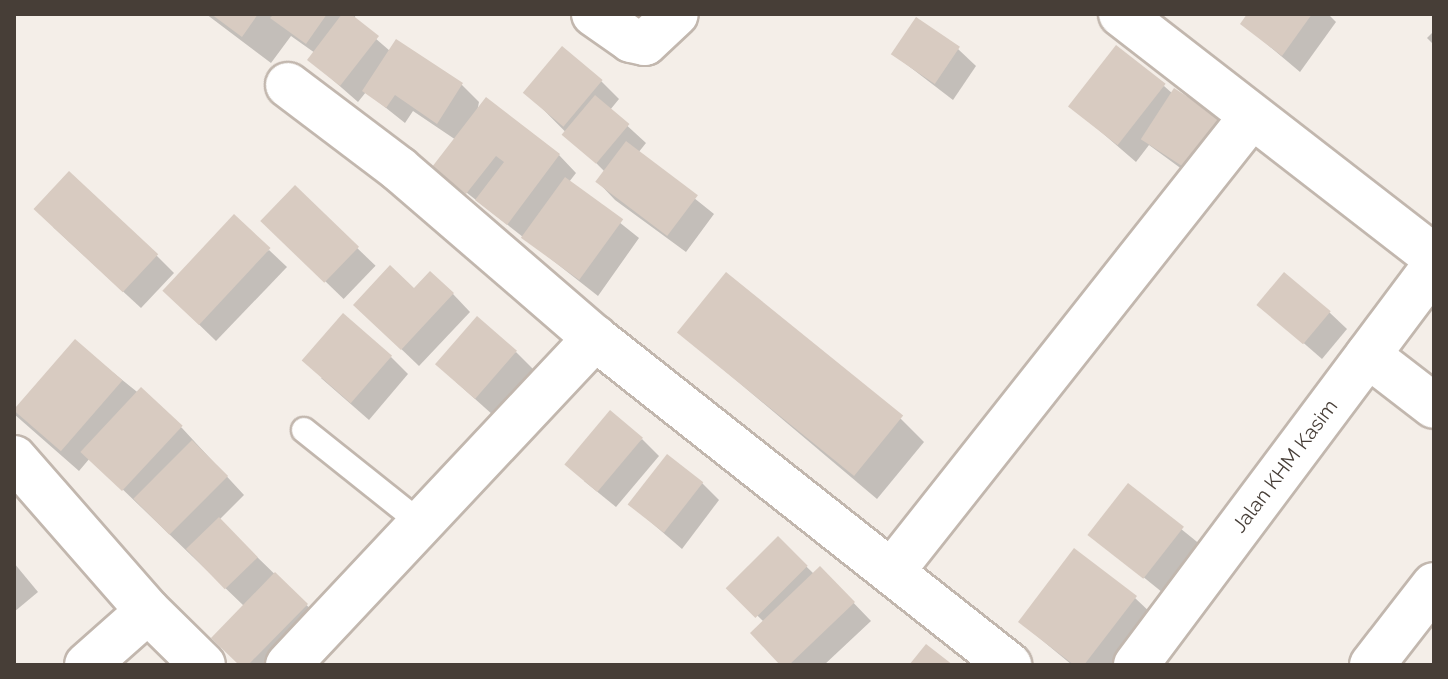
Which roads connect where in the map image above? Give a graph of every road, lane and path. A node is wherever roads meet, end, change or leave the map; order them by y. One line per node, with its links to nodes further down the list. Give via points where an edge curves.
1 (594, 14): 2 (street, via 631,40 645,43)
2 (676, 14)
3 (1121, 14): 5 (street)
4 (288, 85): 8 (street, via 399,169)
5 (1251, 117): 6 (street); 14 (street)
6 (1434, 257)
7 (1434, 266): 9 (street, Jalan KHM Kasim)
8 (595, 338): 13 (street); 14 (street)
9 (1368, 355): 10 (street); 21 (street, Jalan KHM Kasim)
10 (1434, 406)
11 (304, 430): 13 (lane)
12 (14, 458): 16 (street)
13 (423, 525): 19 (street)
14 (893, 570): 20 (street)
15 (1434, 585): 22 (street)
16 (148, 611): 17 (street); 18 (street)
17 (87, 665)
18 (203, 665)
19 (288, 665)
20 (1009, 665)
21 (1136, 665)
22 (1372, 665)

